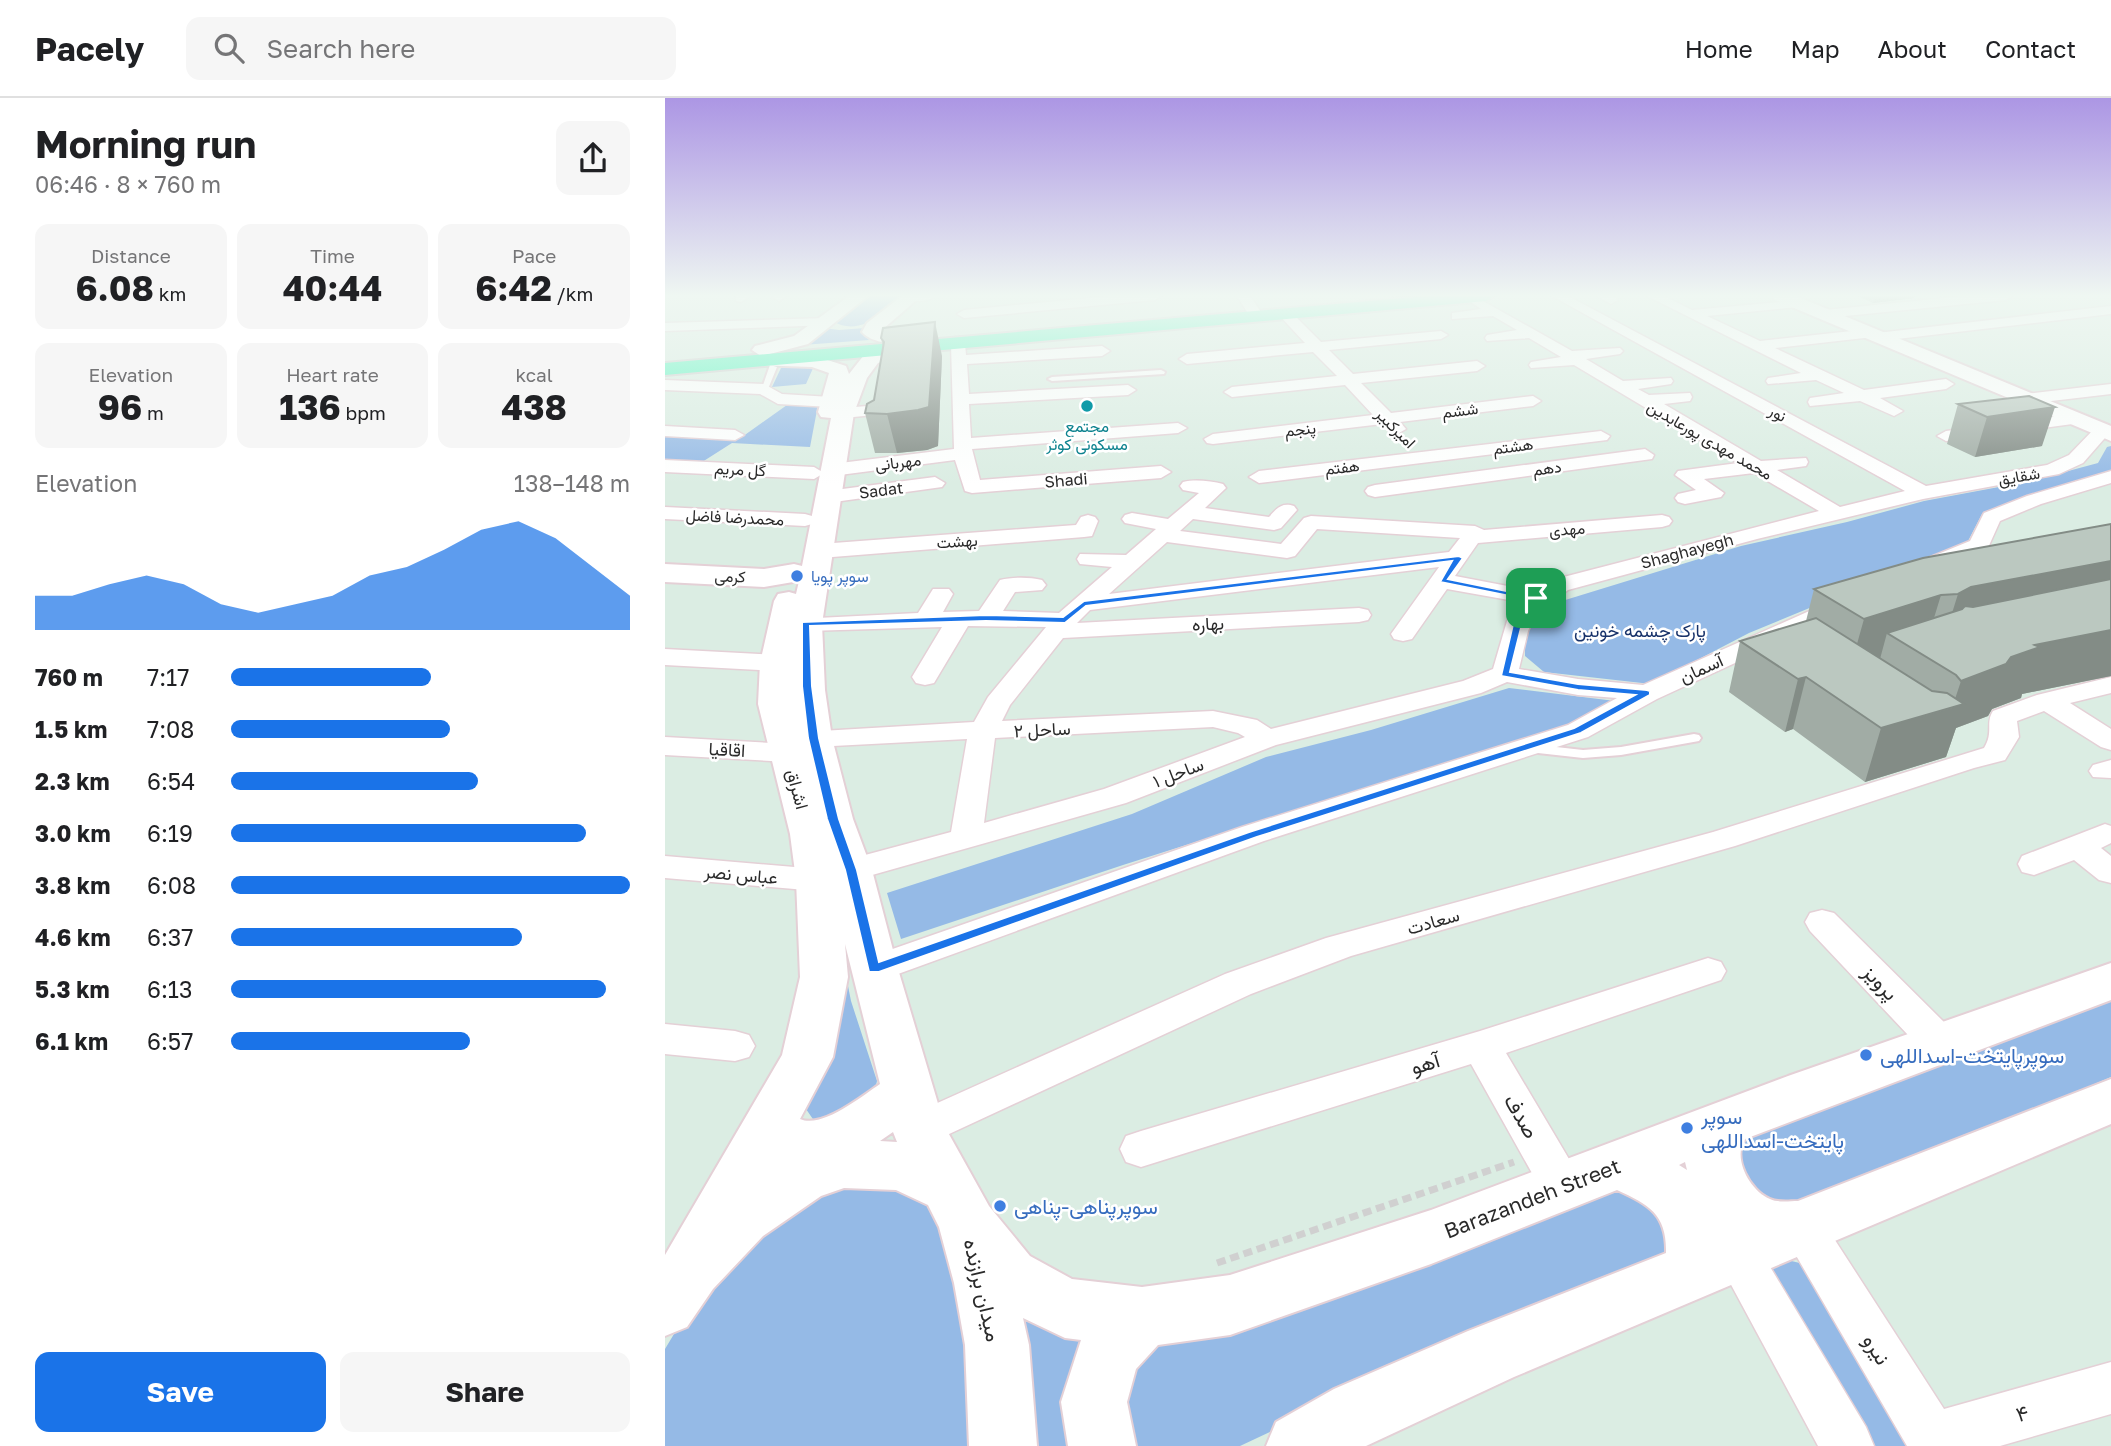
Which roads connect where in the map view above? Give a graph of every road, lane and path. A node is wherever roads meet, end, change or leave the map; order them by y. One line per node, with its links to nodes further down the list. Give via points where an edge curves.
1 (692, 359): 12 (main road)
2 (773, 359): 15 (main road)
3 (814, 359): 15 (main road)
4 (875, 359): 31 (main road)
5 (950, 359): 34 (street)
6 (1329, 359): 20 (street, امیرکبیر)
7 (1567, 359): 13 (street)
8 (1573, 359): 28 (street, محمد مهدی پورعابدین)
9 (1675, 359): 64 (street, نور)
10 (1784, 359): 16 (street)
11 (1932, 359): 33 (main road)
12 (665, 361): 15 (main road)
13 (1537, 365)
14 (1476, 366): 20 (street)
15 (759, 368): 17 (main road); 25 (street); 31 (main road, via 813,361 831,365)
16 (1819, 368): 22 (street); 30 (street)
17 (665, 369)
18 (1161, 372): 23 (lane)
19 (1052, 379): 23 (lane)
20 (1348, 379): 29 (street); 39 (street, امیرکبیر)
21 (1665, 381): 28 (street)
22 (1774, 381)
23 (1101, 384): 27 (street); 34 (street)
24 (1946, 384): 30 (street)
25 (665, 386)
26 (2111, 388): 33 (street)
27 (1128, 390)
28 (1617, 390): 36 (street, محمد مهدی پورعابدین)
29 (1233, 392)
30 (1862, 396): 37 (street); 38 (street)
31 (859, 397): 74 (main road, اشراق)
32 (1684, 397): 36 (street)
33 (2027, 399): 40 (main road)
34 (959, 400): 51 (street)
35 (1533, 401): 39 (street, ششم)
36 (1644, 401): 44 (street, محمد مهدی پورعابدین)
37 (1816, 402)
38 (1894, 411)
39 (1386, 419): 50 (street, پنجم); 53 (street, امیرکبیر)
40 (2074, 419): 46 (main road); 49 (street)
41 (1178, 428): 51 (street)
42 (1734, 428): 44 (street)
43 (1664, 430): 44 (street)
44 (1693, 430): 56 (street, محمد مهدی پورعابدین)
45 (665, 431): 47 (street)
46 (2106, 432): 64 (street, شقایق, via 2076,459 2052,470)
47 (734, 435)
48 (1601, 436): 53 (street, هشتم)
49 (1946, 436)
50 (1213, 439)
51 (963, 449): 57 (street, Shadi, via 972,487); 74 (street, مهربانی)
52 (1644, 455): 60 (street, دهم)
53 (1425, 457): 58 (street, هفتم); 60 (street, امیرکبیر)
54 (1798, 462): 56 (street)
55 (665, 466): 74 (street, گل مریم)
56 (1755, 466): 65 (street, via 1685,475 1714,493); 68 (street, محمد مهدی پورعابدین)
57 (1161, 472)
58 (1259, 477)
59 (2111, 477): 79 (street, via 1991,516 1979,545)
60 (1449, 481): 63 (street, دهم)
61 (935, 483): 74 (street, Sadat)
62 (1190, 486): 72 (street, via 1216,488)
63 (1375, 491)
64 (1923, 493): 68 (street, Shaghayegh)
65 (1685, 498)
66 (1287, 510): 72 (street, via 1274,524)
67 (665, 513): 74 (street, محمدرضا فاضل)
68 (1838, 514): 85 (street, Shaghayegh, via 1560,585)
69 (1132, 519): 72 (street)
70 (1088, 521): 74 (street, بهشت, via 1084,531)
71 (1662, 521): 73 (street, مهدی)
72 (1176, 524): 73 (street, مهدی, via 1287,551 1311,522 1344,517 1475,532); 77 (street)
73 (1472, 537): 75 (street)
74 (811, 538): 78 (main road, کرمی, via 764,578); 81 (main road, کرمی, via 749,588); 90 (street); 93 (main road, اشراق); 103 (main road, اشراق)
75 (1459, 558): 80 (street); 89 (street)
76 (1088, 559): 77 (street)
77 (1130, 562): 89 (street)
78 (665, 573)
79 (1907, 575)
80 (1443, 580): 85 (street); 91 (street)
81 (665, 584)
82 (1034, 585): 88 (street, via 1008,585)
83 (1872, 591): 97 (street, آسمان, via 1786,641)
84 (941, 594): 90 (street)
85 (1536, 598): 94 (street, Shaghayegh, via 1518,620)
86 (1359, 615): 89 (street, بهاره)
87 (960, 618): 88 (street); 90 (street); 95 (street)
88 (986, 618): 89 (street)
89 (1068, 618): 99 (street, via 998,703)
90 (927, 619)
91 (1403, 634)
92 (665, 657): 93 (street)
93 (777, 663): 103 (main road, اشراق, via 776,704)
94 (1505, 674): 97 (street); 101 (street, ساحل ۱, via 1472,687)
95 (925, 677)
96 (2111, 685): 98 (street)
97 (1647, 693): 105 (street, آسمان, via 1578,731)
98 (2047, 701): 102 (street); 120 (street, سعادت, via 2003,717 2005,737 1995,754 1724,839 1339,947)
99 (982, 732): 101 (street, ساحل ۲, via 1213,719 1247,726); 103 (street, ساحل ۲); 106 (street)
100 (1694, 738): 105 (lane, via 1583,754)
101 (1266, 739): 106 (street, ساحل ۱, via 1115,796)
102 (2111, 741)
103 (801, 745): 104 (street, اقاقیا); 110 (main road, اشراق, via 811,834)
104 (665, 746)
105 (1524, 748): 112 (street, آسمان, via 1253,834)
106 (966, 836): 110 (street, ساحل ۱)
107 (2034, 864): 109 (street, via 2091,840)
108 (665, 867): 110 (street, عباس نصر)
109 (2111, 872)
110 (834, 875): 112 (main road, اشراق); 122 (main road, اشراق, via 824,977 807,1057)
111 (1822, 922): 116 (street, پرویز)
112 (874, 969): 120 (main road, اشراق)
113 (1708, 971): 118 (street, آهو)
114 (2111, 981): 116 (main road, Barazandeh Street)
115 (665, 1040): 117 (street)
116 (1939, 1042): 121 (main road, Barazandeh Street)
117 (735, 1046)
118 (1481, 1046): 123 (street, آهو); 125 (street, صدف)
119 (2111, 1101): 127 (main road)
120 (915, 1111): 122 (main road, via 843,1137 801,1146); 126 (main road, اشراق)
121 (1727, 1121): 124 (main road, Barazandeh Street); 127 (main road, via 1717,1134 1712,1154 1730,1200 1763,1225)
122 (768, 1129): 130 (main road, اشراق)
123 (1141, 1149)
124 (1616, 1165): 125 (main road, Barazandeh Street); 128 (main road, via 1652,1177 1672,1190 1686,1206)
125 (1553, 1169): 129 (path); 131 (main road, Barazandeh Street, via 1431,1237 1230,1305)
126 (957, 1206): 130 (main road, via 901,1166 843,1164 801,1179 742,1217); 131 (main road, Barazandeh Street, via 1008,1276 1065,1308); 134 (main road, میدان برازنده, via 985,1283 997,1345)
127 (1810, 1240): 128 (main road); 133 (street, نیرو)
128 (1716, 1263): 136 (main road, via 1491,1354 1358,1413); 137 (street)
129 (1209, 1265)
130 (678, 1288)
131 (1142, 1317): 135 (main road, via 1108,1352 1094,1402)
132 (2111, 1388): 133 (street, ۴)
133 (1935, 1442)
134 (1003, 1446)
135 (1102, 1446)
136 (1300, 1446)
137 (1847, 1446)

